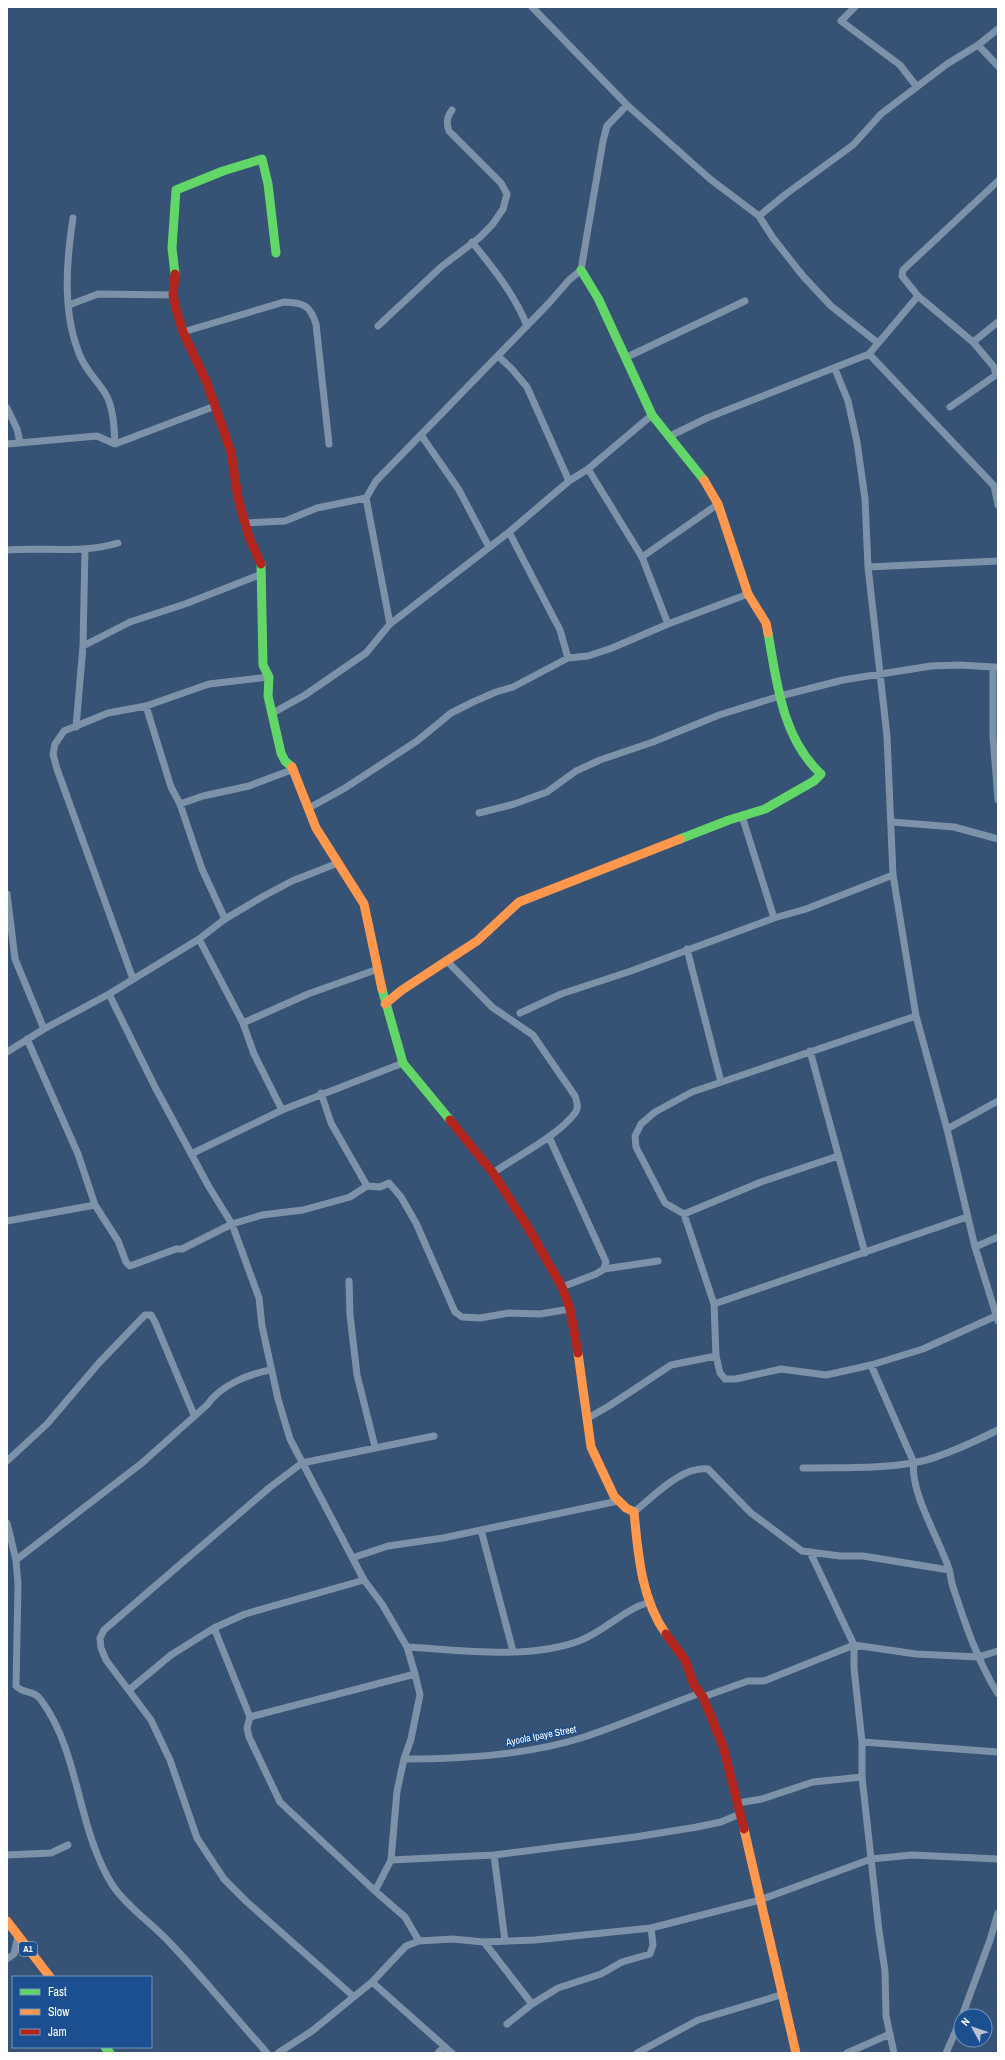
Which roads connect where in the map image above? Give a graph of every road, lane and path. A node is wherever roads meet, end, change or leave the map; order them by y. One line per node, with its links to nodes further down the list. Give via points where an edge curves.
1 (532, 7): 7 (street)
2 (855, 7): 6 (street, via 841,21 900,65)
3 (998, 29): 4 (street)
4 (978, 45): 5 (street); 6 (street)
5 (998, 66)
6 (917, 87): 10 (street, via 882,114 853,145)
7 (627, 105): 10 (street, via 710,179); 14 (street, via 607,126)
8 (452, 110): 12 (street, via 447,124 450,131 501,183 507,194 499,217)
9 (998, 181): 16 (street, via 903,270 902,276)
10 (759, 216): 24 (street, via 773,238 831,306)
11 (73, 218): 18 (street, via 67,257)
12 (472, 242): 20 (street, via 441,267); 21 (street, via 520,308)
13 (276, 253): 15 (main road, via 268,184 262,159 203,178 176,190 172,248 176,279)
14 (581, 270): 21 (street); 27 (main road, via 598,298)
15 (173, 295): 18 (street, via 98,294); 22 (main road)
16 (918, 296): 23 (street); 24 (street)
17 (745, 301): 27 (street)
18 (69, 305): 37 (street, via 75,340 82,359 106,395 114,420)
19 (998, 322): 23 (street)
20 (378, 326)
21 (527, 326): 26 (street)
22 (183, 332): 29 (main road); 38 (street, via 284,302 301,303 312,312 316,324)
23 (973, 342): 30 (street, via 994,367 996,375)
24 (878, 343): 25 (street)
25 (869, 354): 28 (street); 41 (street)
26 (498, 356): 33 (street); 40 (street, via 527,387)
27 (625, 358): 32 (main road)
28 (835, 369): 34 (street, via 707,418); 53 (street, via 848,401 856,442 865,498)
29 (215, 406): 37 (street); 45 (main road, via 231,452 238,498)
30 (950, 406)
31 (7, 408): 35 (street, via 17,428)
32 (652, 414): 34 (main road); 39 (street)
33 (421, 435): 42 (street, via 376,481); 48 (street, via 459,490)
34 (670, 436): 43 (main road, via 704,480)
35 (20, 442): 36 (street); 37 (street, via 97,436)
36 (7, 444)
37 (115, 444)
38 (329, 444)
39 (588, 469): 40 (street); 51 (street)
40 (569, 481): 46 (street)
41 (996, 488): 44 (street)
42 (366, 498): 45 (street, via 318,508 285,520); 56 (street)
43 (718, 504): 51 (street); 55 (main road)
44 (998, 505)
45 (246, 523): 54 (main road, via 249,538 262,566)
46 (509, 532): 48 (street); 59 (street, via 560,630)
47 (118, 543): 49 (street)
48 (489, 547): 56 (street)
49 (85, 549): 50 (street); 58 (street)
50 (7, 550)
51 (642, 557): 57 (street)
52 (998, 561): 53 (street)
53 (868, 567): 61 (street)
54 (262, 574): 58 (street, via 130,622); 62 (main road, via 263,665)
55 (748, 594): 57 (street); 63 (main road, via 766,623)
56 (390, 624): 65 (street, via 366,653 305,695)
57 (668, 624): 59 (street, via 612,648 588,656)
58 (83, 646): 66 (street)
59 (568, 658): 70 (street, via 513,687 496,692 451,714 417,741)
60 (996, 667): 61 (street, via 932,666); 68 (street, via 993,737)
61 (880, 675): 63 (street, via 819,685); 73 (street, via 887,736)
62 (269, 677): 64 (street, via 209,684); 65 (main road, via 268,696)
63 (780, 696): 71 (street, via 719,715 600,760 576,771 547,792); 72 (main road, via 788,726 809,763 821,774 814,781 765,809)
64 (146, 706): 66 (street, via 108,713); 69 (street, via 171,787)
65 (271, 714): 67 (main road, via 281,753)
66 (76, 727): 84 (street, via 64,731 55,744 54,754 90,864 118,933)
67 (294, 769): 69 (street, via 249,786); 70 (main road)
68 (998, 800)
69 (180, 804): 79 (street, via 202,869)
70 (309, 808): 75 (main road, via 316,828)
71 (478, 813)
72 (742, 816): 78 (street); 82 (main road, via 518,902 477,941)
73 (892, 822): 74 (street, via 954,827); 76 (street)
74 (998, 839)
75 (338, 863): 79 (street, via 292,881); 83 (main road, via 364,904)
76 (893, 874): 78 (street, via 806,909); 88 (street)
77 (7, 894): 90 (street, via 16,959)
78 (774, 918): 81 (street)
79 (225, 919): 80 (street)
80 (199, 939): 84 (street); 89 (street)
81 (687, 949): 87 (street, via 561,994); 95 (street)
82 (446, 960): 86 (main road); 100 (street, via 492,1008 533,1035 575,1096 578,1105 576,1113)
83 (378, 969): 86 (main road); 89 (street, via 308,994)
84 (133, 979): 85 (street)
85 (109, 994): 90 (street); 101 (street)
86 (385, 1004): 94 (main road)
87 (520, 1013)
88 (916, 1016): 92 (street); 99 (street)
89 (243, 1023): 98 (street, via 254,1054)
90 (44, 1029): 91 (street)
91 (27, 1039): 93 (street); 105 (street, via 78,1154)
92 (810, 1051): 95 (street); 102 (street)
93 (7, 1052)
94 (404, 1063): 96 (street); 103 (main road)
95 (721, 1082): 106 (street, via 692,1092 655,1112 641,1124 635,1136 636,1148 665,1203)
96 (321, 1093): 98 (street); 104 (street, via 331,1123)
97 (998, 1101): 99 (street)
98 (282, 1110): 101 (street)
99 (946, 1129): 107 (street)
100 (549, 1136): 103 (street); 114 (street, via 606,1262)
101 (192, 1154): 109 (street, via 209,1188)
102 (838, 1156): 106 (street, via 761,1182); 112 (street)
103 (493, 1173): 116 (main road)
104 (367, 1186): 109 (street, via 350,1197 302,1210 262,1214); 118 (street, via 389,1183 401,1196 416,1223 455,1312 462,1317 480,1318 509,1313 540,1314)
105 (95, 1205): 108 (street); 109 (street, via 118,1241 130,1266 182,1249)
106 (684, 1214): 117 (street)
107 (967, 1217): 111 (street); 112 (street)
108 (7, 1221)
109 (232, 1224): 122 (street, via 259,1298)
110 (998, 1237): 111 (street)
111 (975, 1247): 119 (street)
112 (865, 1253): 117 (street)
113 (658, 1261): 114 (street)
114 (604, 1269): 116 (street)
115 (349, 1281): 127 (street, via 350,1315 358,1375)
116 (562, 1287): 118 (main road)
117 (714, 1304): 120 (street)
118 (570, 1309): 124 (main road)
119 (997, 1318): 121 (street, via 923,1349)
120 (716, 1356): 121 (street, via 720,1373 725,1379 782,1369 826,1375); 124 (street, via 671,1365)
121 (870, 1365): 130 (street)
122 (271, 1370): 123 (street, via 252,1373 220,1391); 129 (street, via 290,1439)
123 (194, 1415): 128 (street, via 155,1322 151,1315 145,1314 47,1424); 138 (street, via 142,1463)
124 (588, 1418): 132 (main road, via 591,1447)
125 (998, 1430): 130 (street)
126 (434, 1436): 127 (street)
127 (375, 1447): 129 (street)
128 (7, 1459)
129 (302, 1463): 137 (street); 149 (street, via 269,1488 104,1630 100,1638 106,1660)
130 (914, 1463): 131 (street, via 882,1467); 139 (street, via 912,1472 919,1494)
131 (803, 1468)
132 (618, 1501): 133 (main road); 135 (street)
133 (634, 1512): 136 (street, via 677,1478 700,1468 708,1469 751,1513 794,1546); 141 (main road, via 642,1576)
134 (7, 1523): 138 (street)
135 (480, 1530): 137 (street, via 388,1546); 146 (street)
136 (810, 1552): 139 (street, via 863,1556); 143 (street)
137 (352, 1558): 140 (street)
138 (16, 1560): 185 (street, via 16,1686 38,1696 52,1716 102,1867 114,1887 171,1943)
139 (949, 1570): 147 (street)
140 (364, 1580): 142 (street, via 245,1614); 144 (street, via 382,1604)
141 (650, 1602): 146 (street, via 631,1610 598,1632 578,1641 550,1648); 151 (main road, via 660,1625 686,1661)
142 (214, 1628): 149 (street, via 172,1655); 152 (street)
143 (854, 1644): 147 (street, via 916,1654); 151 (street, Ayoola Ipaye Street, via 764,1682 748,1681); 153 (street)
144 (407, 1647): 146 (street); 148 (street)
145 (998, 1650): 147 (street)
146 (513, 1651)
147 (978, 1657): 150 (street)
148 (415, 1674): 152 (street); 155 (street, via 420,1695)
149 (129, 1690): 178 (street, via 151,1720 170,1760 197,1838 224,1879)
150 (998, 1694)
151 (701, 1696): 155 (street, Ayoola Ipaye Street, via 581,1738 537,1748 460,1759); 157 (main road, via 723,1746)
152 (250, 1717): 165 (street, via 247,1728 249,1737 280,1802)
153 (862, 1742): 154 (street); 156 (street)
154 (998, 1752)
155 (404, 1759): 164 (street, via 397,1791)
156 (862, 1777): 157 (street, via 813,1782 762,1799); 162 (street)
157 (738, 1803): 158 (main road)
158 (740, 1814): 161 (street, via 721,1822 697,1827); 166 (main road)
159 (68, 1845): 160 (street, via 51,1853)
160 (7, 1855)
161 (494, 1855): 164 (street); 172 (street)
162 (871, 1859): 163 (street, via 912,1855); 166 (street); 182 (street, via 886,1971 886,2016)
163 (998, 1859)
164 (391, 1860): 165 (street)
165 (375, 1891): 171 (street, via 405,1917)
166 (760, 1900): 169 (street); 177 (main road)
167 (998, 1913): 180 (street)
168 (7, 1921): 170 (main road, A1)
169 (651, 1928): 172 (street); 179 (street, via 653,1945 650,1954 622,1962 601,1974 558,1988)
170 (18, 1936): 174 (street, via 14,1954); 175 (main road, A1)
171 (419, 1941): 173 (street, via 453,1939); 176 (street, via 406,1946)
172 (505, 1941): 173 (street)
173 (484, 1942): 179 (street)
174 (7, 1959)
175 (49, 1976)
176 (372, 1982): 178 (street); 184 (street)
177 (784, 1994): 189 (street, via 698,2020); 190 (main road)
178 (353, 1996): 186 (street, via 312,2031)
179 (532, 2004): 181 (street)
180 (965, 2008)
181 (507, 2024)
182 (890, 2034): 191 (street); 192 (street)
183 (953, 2037): 193 (street)
184 (444, 2047): 187 (street); 188 (street)
185 (267, 2053)
186 (278, 2053)
187 (438, 2053)
188 (452, 2053)
189 (637, 2053)
190 (796, 2053)
191 (847, 2053)
192 (894, 2053)
193 (946, 2053)

